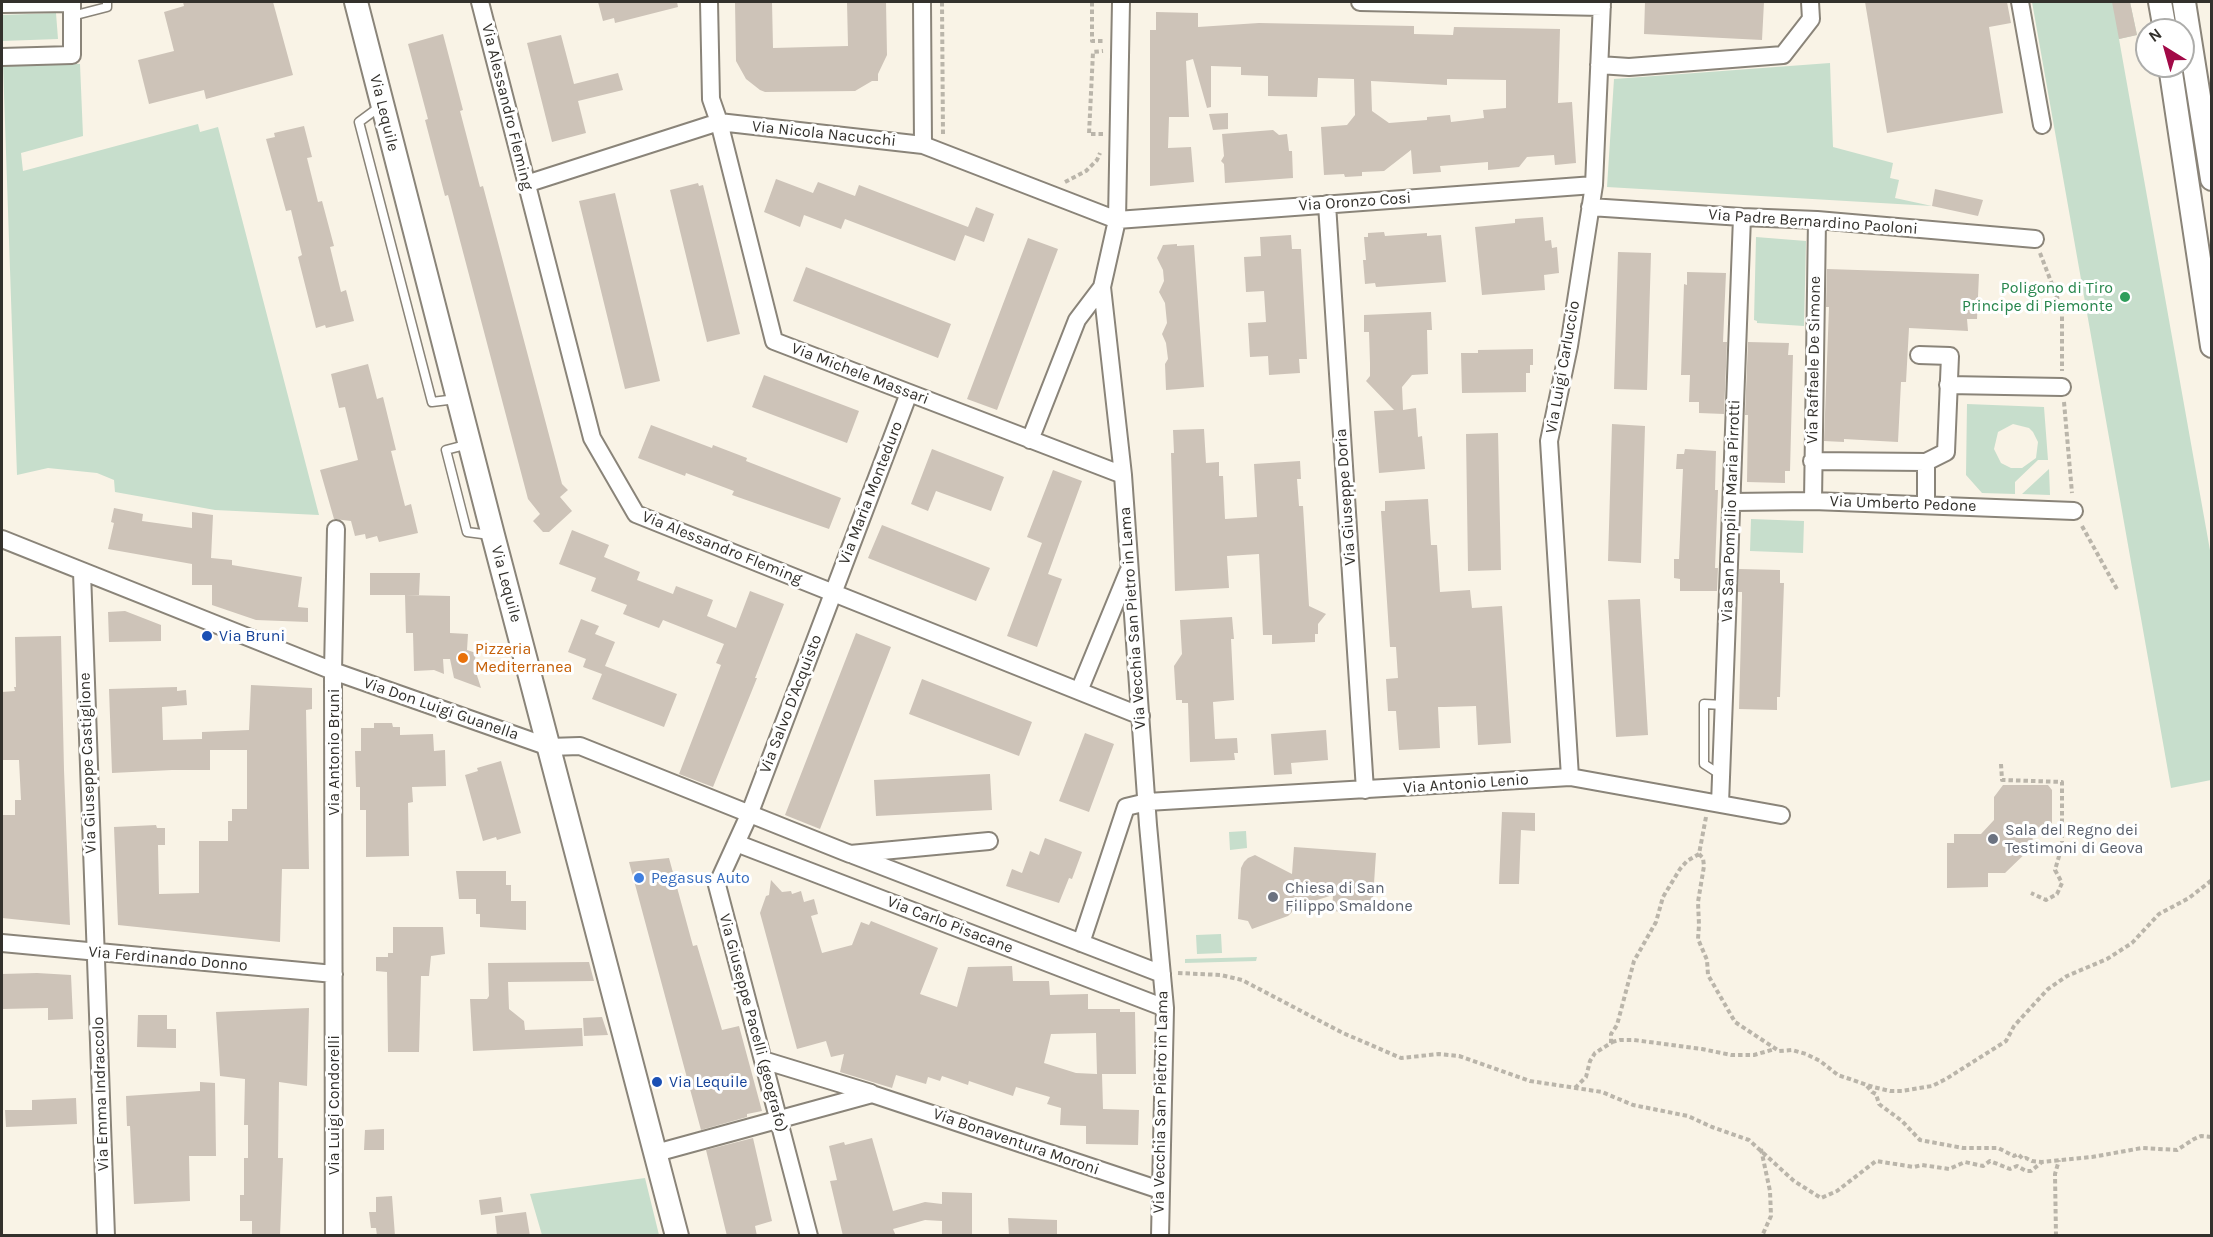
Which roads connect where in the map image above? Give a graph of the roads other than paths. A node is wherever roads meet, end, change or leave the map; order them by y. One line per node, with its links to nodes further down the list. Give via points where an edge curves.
1 (107, 2): 14 (lane, via 107,7)
2 (356, 2): 53 (main road, Via Lequile)
3 (480, 2): 23 (street, Via Alessandro Fleming)
4 (709, 2): 19 (street, via 711,99)
5 (922, 2): 21 (street)
6 (1121, 2): 28 (street, Via Vecchia San Pietro in Lama)
7 (1360, 2): 13 (street)
8 (1810, 2): 17 (street, via 1811,19 1783,55 1629,67)
9 (2020, 2): 20 (street)
10 (2160, 2): 15 (main road)
11 (2184, 2): 22 (main road)
12 (2, 4): 14 (street, via 72,3)
13 (1602, 4): 17 (street, Via Luigi Carluccio)
14 (72, 16): 16 (street, via 72,55)
15 (2163, 18)
16 (2, 57)
17 (1599, 65): 24 (street, Via Luigi Carluccio)
18 (2172, 78): 32 (main road)
19 (719, 122): 21 (street, Via Nicola Nacucchi); 23 (street, Via Nicola Nacucchi); 36 (street, Via Michele Massari, via 774,341)
20 (2042, 126)
21 (923, 145): 28 (street, Via Nicola Nacucchi)
22 (2211, 179)
23 (526, 183): 49 (street, Via Alessandro Fleming, via 591,438 636,514)
24 (1594, 185): 25 (street, Via Oronzo Cosi); 26 (street, Via Luigi Carluccio)
25 (1327, 204): 28 (street, Via Oronzo Cosi); 55 (street, Via Giuseppe Doria)
26 (1590, 207): 27 (street, Via Padre Bernardino Paoloni); 54 (street, Via Luigi Carluccio, via 1569,346 1549,441)
27 (1742, 218): 29 (street, Via Padre Bernardino Paoloni); 42 (street, Via San Pompilio Maria Pirrotti)
28 (1117, 220): 31 (street, Via Vecchia San Pietro in Lama)
29 (1817, 220): 30 (street, Via Padre Bernardino Paoloni); 38 (street, Via Raffaele De Simone)
30 (2036, 239)
31 (1102, 287): 37 (street, via 1077,320); 40 (street, Via Vecchia San Pietro in Lama)
32 (2211, 346)
33 (1919, 355): 34 (street, via 1950,356)
34 (1948, 385): 35 (street); 39 (street, via 1946,452)
35 (2062, 387)
36 (909, 393): 37 (street, Via Michele Massari); 49 (street, Via Maria Monteduro)
37 (1030, 440): 40 (street, Via Michele Massari)
38 (1812, 460): 39 (street); 41 (street, Via Raffaele De Simone)
39 (1926, 462): 43 (street)
40 (1123, 475): 47 (street, Via Vecchia San Pietro in Lama)
41 (1813, 501): 42 (street, Via Umberto Pedone); 43 (street, Via Umberto Pedone)
42 (1731, 502): 57 (street, Via San Pompilio Maria Pirrotti, via 1721,775)
43 (1926, 505): 44 (street, Via Umberto Pedone)
44 (2074, 511)
45 (336, 529): 50 (street)
46 (2, 539): 48 (street, Via Antonio Bruni)
47 (1130, 568): 51 (street); 52 (street, Via Vecchia San Pietro in Lama)
48 (82, 572): 50 (street, Via Antonio Bruni); 65 (street, Via Giuseppe Castiglione)
49 (833, 593): 51 (street, Via Alessandro Fleming); 58 (street, Via Salvo D'Acquisto)
50 (333, 671): 53 (street, Via Don Luigi Guanella); 66 (street, Via Antonio Bruni)
51 (1079, 691): 52 (street, Via Alessandro Fleming)
52 (1141, 716): 56 (street, Via Vecchia San Pietro in Lama)
53 (549, 747): 58 (street, Via Carlo Pisacane, via 580,746); 72 (main road, Via Lequile)
54 (1570, 777): 55 (street, Via Antonio Lenio); 57 (street, Via Antonio Lenio)
55 (1365, 790): 56 (street, Via Antonio Lenio)
56 (1147, 802): 64 (street, via 1126,807); 67 (street, Via Vecchia San Pietro in Lama)
57 (1715, 802): 59 (street, Via Antonio Lenio)
58 (749, 815): 61 (street, Via Giuseppe Pacelli (geografo)); 62 (street, Via Carlo Pisacane)
59 (1781, 815)
60 (989, 841): 62 (street, Via Carlo Pisacane)
61 (736, 843): 68 (street, Via Carlo Pisacane); 69 (street, Via Giuseppe Pacelli (geografo), via 717,885)
62 (850, 854): 64 (street, Via Carlo Pisacane)
63 (2, 943): 65 (street, Via Ferdinando Donno)
64 (1081, 943): 67 (street, Via Carlo Pisacane)
65 (95, 953): 66 (street, Via Ferdinando Donno); 74 (street, Via Emma Indraccolo)
66 (334, 974): 75 (street, Via Luigi Condorelli)
67 (1162, 974): 68 (street, Via Vecchia San Pietro in Lama)
68 (1164, 1008): 73 (street, Via Vecchia San Pietro in Lama)
69 (763, 1060): 70 (street, Via Bonaventura Moroni); 71 (street, Via Giuseppe Pacelli (geografo))
70 (872, 1094): 71 (street); 73 (street, Via Bonaventura Moroni)
71 (779, 1120): 72 (street); 77 (street, Via Giuseppe Pacelli (geografo))
72 (656, 1153): 76 (main road, Via Lequile)
73 (1160, 1191): 78 (street, Via Vecchia San Pietro in Lama)
74 (106, 1236)
75 (334, 1236)
76 (677, 1236)
77 (809, 1236)
78 (1160, 1236)

